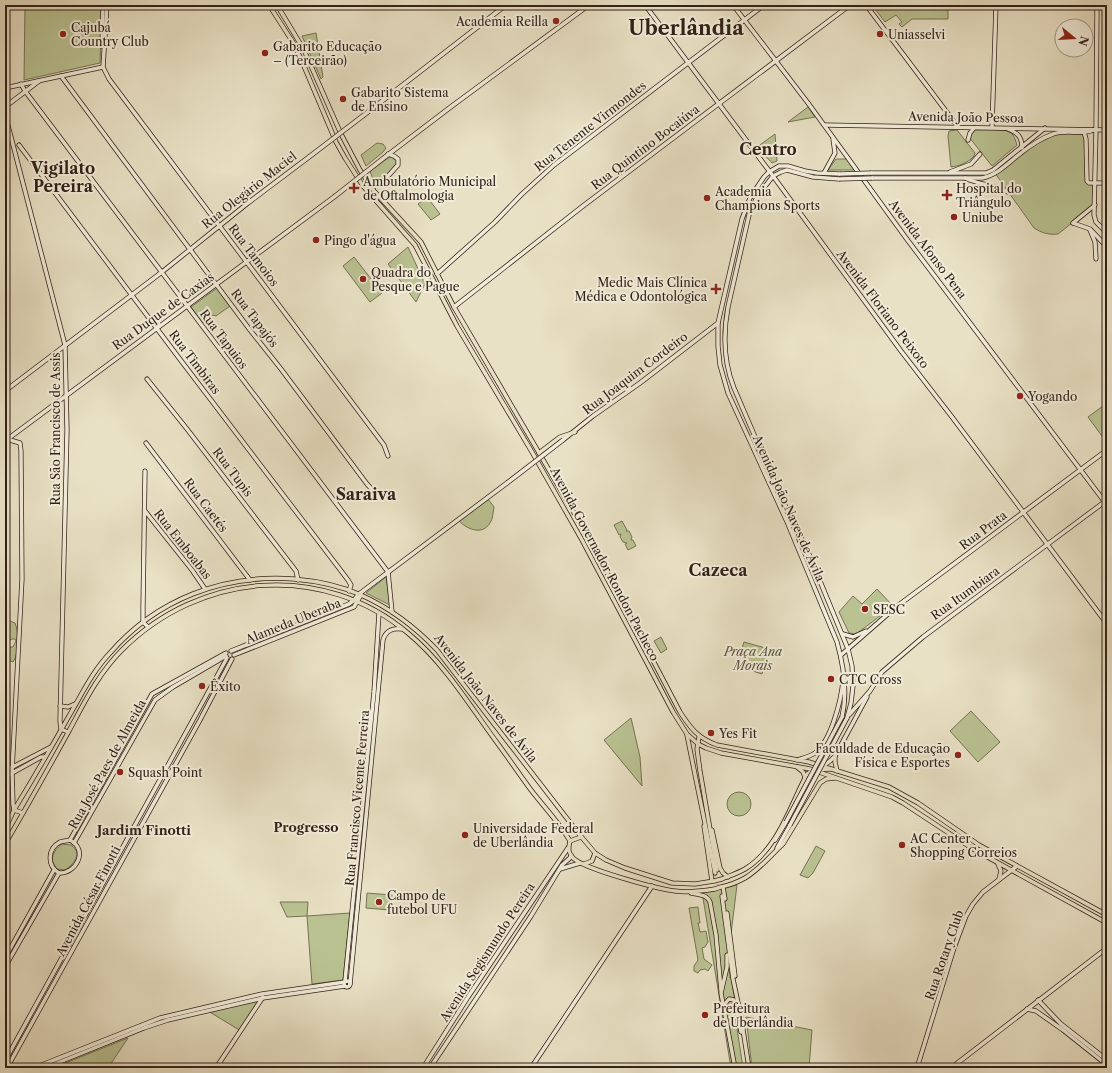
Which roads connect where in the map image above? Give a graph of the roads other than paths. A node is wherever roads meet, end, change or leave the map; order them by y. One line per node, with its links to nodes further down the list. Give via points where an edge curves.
1 (103, 5): 17 (street)
2 (107, 5): 17 (street)
3 (269, 5): 126 (main road, Avenida Governador Rondon Pacheco, via 294,44 336,142 353,172 415,245 457,326 582,540)
4 (277, 5): 55 (main road, Avenida Governador Rondon Pacheco, via 304,50 341,134)
5 (506, 5): 58 (street, Rua Olegário Maciel, bridge)
6 (589, 5): 43 (street, Rua Duque de Caxias)
7 (645, 5): 16 (street, Avenida Floriano Peixoto)
8 (733, 5): 14 (street, Avenida Afonso Pena)
9 (764, 5): 14 (street, Rua Tenente Virmondes)
10 (850, 5): 15 (street, Rua Quintino Bocaiúva)
11 (866, 5): 27 (street)
12 (996, 5): 28 (street)
13 (1097, 5): 32 (street)
14 (744, 20): 15 (street, Avenida Afonso Pena); 16 (street, Rua Tenente Virmondes)
15 (775, 62): 23 (street, Rua Quintino Bocaiúva); 26 (street, Avenida Afonso Pena)
16 (688, 63): 23 (street, Avenida Floriano Peixoto); 66 (street, Rua Tenente Virmondes, via 554,166)
17 (102, 67): 18 (street); 58 (street, Rua Tamoios)
18 (61, 76): 19 (street); 62 (street, Rua Tapajós)
19 (40, 80): 20 (street); 22 (street)
20 (21, 84): 21 (street); 22 (street, Rua Tapuios)
21 (5, 88)
22 (25, 91): 24 (street); 65 (street, Rua Tapuios)
23 (719, 105): 46 (street, Avenida Floriano Peixoto); 70 (street, Rua Quintino Bocaiúva, via 583,206)
24 (5, 106)
25 (5, 114): 73 (street, Rua São Francisco de Assis)
26 (824, 125): 27 (street, Avenida João Pessoa); 35 (street, Avenida Afonso Pena)
27 (958, 127): 29 (street, Avenida João Pessoa)
28 (992, 127): 29 (street, Avenida João Pessoa); 30 (street, Avenida João Pessoa)
29 (974, 128): 36 (street)
30 (1006, 128): 31 (street, Avenida João Pessoa); 39 (street, via 1019,135)
31 (1045, 128): 32 (street, Avenida João Pessoa); 38 (street)
32 (1096, 130): 33 (street, Avenida João Pessoa); 34 (street); 41 (street)
33 (1107, 130)
34 (1084, 132): 38 (street, via 1059,132); 40 (street)
35 (832, 136): 48 (street, via 835,152); 85 (street, Avenida Afonso Pena, via 910,244)
36 (968, 140)
37 (20, 145): 68 (street, Rua Timbiras)
38 (1028, 145): 39 (street); 42 (street)
39 (1022, 146): 42 (street); 45 (street)
40 (1086, 151): 41 (street); 53 (street, via 1086,181)
41 (1096, 151): 53 (street)
42 (1022, 152): 45 (street)
43 (388, 154): 55 (street, via 398,159 398,165); 64 (street, Rua Duque de Caxias, bridge)
44 (980, 154): 47 (street, via 971,164)
45 (997, 169): 50 (street)
46 (769, 172): 48 (street, via 786,165); 51 (street, Avenida Floriano Peixoto); 71 (street, Avenida João Naves de Ávila, via 746,206)
47 (948, 173): 49 (street); 50 (street)
48 (824, 174): 49 (street, bridge)
49 (872, 175): 51 (street, bridge, via 839,179 813,178 787,170); 52 (street)
50 (987, 175): 52 (street)
51 (773, 176): 90 (street, Avenida Floriano Peixoto, via 901,351); 99 (street, Avenida João Naves de Ávila, via 757,197 747,222 726,319 726,351 734,388)
52 (964, 178): 56 (street, via 993,185)
53 (1095, 183): 54 (street); 57 (street)
54 (1107, 183)
55 (372, 188): 66 (main road, Avenida Governador Rondon Pacheco, via 417,237)
56 (1008, 192)
57 (1095, 205): 59 (street, via 1074,223); 60 (street, via 1095,220)
58 (219, 226): 62 (street, Rua Olegário Maciel); 64 (street, Rua Tamoios)
59 (1090, 229): 61 (street); 63 (street, via 1095,242)
60 (1107, 233)
61 (1107, 246)
62 (190, 249): 65 (street, Rua Olegário Maciel); 67 (street, Rua Tapajós)
63 (1096, 259)
64 (246, 262): 67 (street, Rua Duque de Caxias); 84 (street, Rua Tamoios, via 384,445)
65 (162, 272): 68 (street, Rua Olegário Maciel); 69 (street, Rua Tapuios)
66 (437, 274): 70 (main road, Avenida Governador Rondon Pacheco)
67 (217, 284): 69 (street, Rua Duque de Caxias); 87 (street, Rua Tapajós)
68 (132, 295): 72 (street, Rua Timbiras); 73 (street, Rua Olegário Maciel)
69 (186, 305): 72 (street, Rua Duque de Caxias); 92 (street, Rua Tapuios)
70 (454, 307): 83 (main road, Avenida Governador Rondon Pacheco)
71 (718, 323): 78 (street, Rua Joaquim Cordeiro); 100 (street, Avenida João Naves de Ávila, via 720,365 728,393 788,524)
72 (156, 328): 76 (street, Rua Duque de Caxias); 96 (street, Rua Timbiras, via 348,580 351,585)
73 (65, 345): 75 (street, Rua Olegário Maciel); 76 (street, Rua São Francisco de Assis)
74 (147, 379): 94 (street, Rua Tupis, via 294,569)
75 (5, 391)
76 (67, 395): 79 (street, Rua Duque de Caxias); 120 (street, Rua São Francisco de Assis)
77 (5, 432): 79 (street)
78 (574, 432): 83 (main road, via 560,437); 92 (street, Rua Joaquim Cordeiro, bridge)
79 (9, 438): 80 (street, Rua Duque de Caxias); 137 (street, via 19,442 22,466 22,579)
80 (5, 441)
81 (146, 443): 93 (street, Rua Caetés)
82 (1107, 450): 85 (street, Rua Prata)
83 (540, 453): 127 (main road, Avenida Governador Rondon Pacheco, via 607,572 680,712)
84 (388, 456)
85 (1081, 470): 88 (street, Avenida Afonso Pena); 90 (street, Rua Prata)
86 (145, 471): 89 (street)
87 (376, 494)
88 (1106, 502): 91 (street, Rua Itumbiara)
89 (145, 511): 95 (street, Rua Emboabas); 103 (street)
90 (1024, 512): 91 (street, Avenida Floriano Peixoto); 106 (street, Rua Prata)
91 (1048, 545): 104 (street, Avenida Floriano Peixoto); 116 (street, Rua Itumbiara, via 922,637 882,672)
92 (388, 572): 97 (street, Rua Joaquim Cordeiro); 101 (street)
93 (250, 580): 94 (main road, Avenida João Naves de Ávila); 95 (main road, Avenida João Naves de Ávila)
94 (298, 580): 96 (main road, Avenida João Naves de Ávila)
95 (205, 589): 103 (main road, Avenida João Naves de Ávila, via 166,606)
96 (349, 591): 97 (main road, Avenida João Naves de Ávila)
97 (360, 594): 98 (street); 101 (main road, Avenida João Naves de Ávila)
98 (355, 601): 102 (main road, Avenida João Naves de Ávila); 105 (main road, Avenida João Naves de Ávila, via 301,587 253,586 193,601); 110 (street, Alameda Uberaba); 113 (street, Alameda Uberaba, via 354,607)
99 (831, 605): 100 (street); 108 (street, Avenida João Naves de Ávila)
100 (823, 609): 111 (street, Avenida João Naves de Ávila)
101 (392, 612): 121 (main road, Avenida João Naves de Ávila, via 413,627 437,650)
102 (379, 613): 107 (main road, Avenida João Naves de Ávila); 114 (street, Rua Francisco Vicente Ferreira)
103 (143, 622): 105 (street); 119 (main road, Avenida João Naves de Ávila, via 108,654)
104 (1107, 624)
105 (148, 627): 125 (main road, Avenida João Naves de Ávila, via 103,671)
106 (872, 627): 108 (street, Rua Prata, via 853,637); 109 (street, Rua Prata)
107 (403, 629): 114 (street, Rua Francisco Vicente Ferreira, via 392,629 384,635); 122 (main road, Avenida João Naves de Ávila, via 433,657)
108 (843, 634): 109 (street, Avenida João Naves de Ávila)
109 (848, 649): 111 (street, Rua Prata); 123 (street, Avenida João Naves de Ávila, via 853,686)
110 (232, 651): 112 (street, Alameda Uberaba, via 228,651); 113 (street, Alameda Uberaba)
111 (841, 655): 115 (street, Avenida João Naves de Ávila)
112 (226, 656): 113 (street); 117 (street, Alameda Uberaba); 118 (street, Alameda Uberaba); 197 (street, Avenida César Finotti)
113 (233, 657): 199 (street, Avenida César Finotti)
114 (377, 673): 183 (street, Rua Francisco Vicente Ferreira); 183 (street, Rua Francisco Vicente Ferreira, via 350,984 348,987)
115 (844, 676): 128 (street, via 838,707); 157 (street, Avenida João Naves de Ávila, bridge, via 846,694 842,717 779,836)
116 (870, 691): 123 (street, Rua Itumbiara); 131 (street)
117 (152, 694): 154 (street, Rua José Paes de Almeida)
118 (158, 697): 156 (street, Rua José Paes de Almeida)
119 (75, 704): 120 (main road, via 68,707); 124 (main road, Avenida João Naves de Ávila)
120 (60, 706): 124 (street, Rua São Francisco de Assis)
121 (482, 708): 122 (main road); 153 (main road, Avenida João Naves de Ávila)
122 (474, 711): 155 (main road, Avenida João Naves de Ávila)
123 (847, 717): 160 (street, Avenida João Naves de Ávila, bridge)
124 (61, 729): 125 (street); 130 (main road, Avenida João Naves de Ávila)
125 (68, 732): 151 (main road, Avenida João Naves de Ávila)
126 (687, 734): 129 (main road, Avenida Governador Rondon Pacheco); 150 (main road)
127 (699, 737): 129 (main road); 134 (main road, via 727,747)
128 (826, 738): 131 (street, via 832,747); 134 (street, via 815,753)
129 (698, 744): 135 (main road, Avenida Governador Rondon Pacheco, via 721,753); 150 (main road)
130 (51, 747): 133 (main road, Avenida João Naves de Ávila); 137 (street)
131 (838, 750): 132 (street)
132 (834, 756): 136 (street); 142 (main road)
133 (45, 757): 143 (street); 149 (main road, Avenida João Naves de Ávila)
134 (797, 760): 136 (main road)
135 (796, 766): 138 (main road, Avenida Governador Rondon Pacheco); 146 (main road)
136 (823, 766): 138 (main road); 139 (main road)
137 (12, 768): 141 (street); 143 (street)
138 (810, 769): 140 (main road, Avenida Governador Rondon Pacheco)
139 (831, 769): 140 (main road); 142 (main road)
140 (814, 770): 145 (main road, Avenida Governador Rondon Pacheco); 146 (main road, via 808,772)
141 (5, 771)
142 (837, 771): 165 (main road, via 901,793)
143 (12, 774): 144 (street); 149 (street)
144 (5, 777)
145 (837, 777): 148 (main road, Avenida João Naves de Ávila, via 823,780); 164 (main road, Avenida Governador Rondon Pacheco, via 899,800)
146 (805, 778): 147 (main road, Avenida João Naves de Ávila)
147 (800, 789): 148 (main road, via 808,788); 157 (main road, Avenida João Naves de Ávila)
148 (813, 794): 160 (main road, Avenida João Naves de Ávila, via 783,844)
149 (14, 810): 151 (street); 152 (main road, Avenida João Naves de Ávila)
150 (704, 812): 169 (main road); 171 (main road, via 720,868); 174 (main road, via 705,838)
151 (23, 813): 158 (main road, Avenida João Naves de Ávila)
152 (5, 829)
153 (581, 837): 155 (main road); 161 (main road)
154 (70, 840): 156 (street, Rua José Paes de Almeida); 167 (street, Rua José Paes de Almeida, via 59,842 52,850 50,862)
155 (570, 841): 159 (main road)
156 (74, 843): 170 (street, Rua José Paes de Almeida, via 80,852 78,860 68,872)
157 (772, 843): 171 (main road, Avenida João Naves de Ávila, via 746,868)
158 (5, 844)
159 (568, 848): 162 (main road); 194 (street, Avenida Segismundo Pereira)
160 (777, 848): 176 (main road, Avenida João Naves de Ávila, via 746,878)
161 (595, 853): 163 (main road, via 592,861); 172 (main road, Avenida João Naves de Ávila, via 614,864)
162 (571, 855): 163 (main road); 166 (street, Avenida Segismundo Pereira)
163 (582, 863): 166 (street); 175 (main road, Avenida João Naves de Ávila)
164 (997, 863): 168 (main road, Avenida Governador Rondon Pacheco); 173 (main road, via 1001,871)
165 (1016, 866): 168 (street, Rua Rotary Club); 178 (main road)
166 (560, 869): 195 (street, Avenida Segismundo Pereira)
167 (54, 870): 170 (street); 181 (street)
168 (1010, 871): 173 (street, Rua Rotary Club); 179 (main road, Avenida Governador Rondon Pacheco)
169 (717, 872)
170 (58, 873): 182 (street)
171 (728, 877): 174 (main road, Avenida João Naves de Ávila, bridge)
172 (658, 879): 174 (main road, Avenida João Naves de Ávila, via 681,884); 175 (main road)
173 (999, 879): 208 (street, Rua Rotary Club, via 983,892 966,916)
174 (713, 881)
175 (652, 886): 177 (main road, Avenida João Naves de Ávila); 205 (street)
176 (722, 887): 177 (main road, Avenida João Naves de Ávila, bridge); 185 (main road)
177 (688, 892): 184 (main road, via 705,896 710,902)
178 (1107, 915)
179 (1107, 923)
180 (1107, 948): 187 (street)
181 (5, 958)
182 (5, 967)
183 (345, 983): 186 (street)
184 (721, 993): 185 (main road, via 727,967 721,896); 189 (main road)
185 (736, 995): 192 (main road)
186 (262, 996): 193 (street, via 168,1020); 202 (street)
187 (1038, 1000): 188 (street); 196 (street, via 1054,1017)
188 (1033, 1004): 190 (street); 191 (street)
189 (724, 1005): 192 (main road, via 728,999 734,1000); 206 (main road)
190 (1028, 1008): 191 (street); 209 (street)
191 (1036, 1011): 198 (street)
192 (743, 1036): 207 (main road)
193 (77, 1054): 200 (street); 201 (street)
194 (432, 1054): 195 (street); 203 (street, Avenida Segismundo Pereira)
195 (437, 1058): 204 (street, Avenida Segismundo Pereira)
196 (1107, 1060)
197 (5, 1061)
198 (1107, 1065)
199 (7, 1068)
200 (34, 1068)
201 (45, 1068)
202 (216, 1068)
203 (423, 1068)
204 (430, 1068)
205 (532, 1068)
206 (734, 1068)
207 (749, 1068)
208 (917, 1068)
209 (950, 1068)

